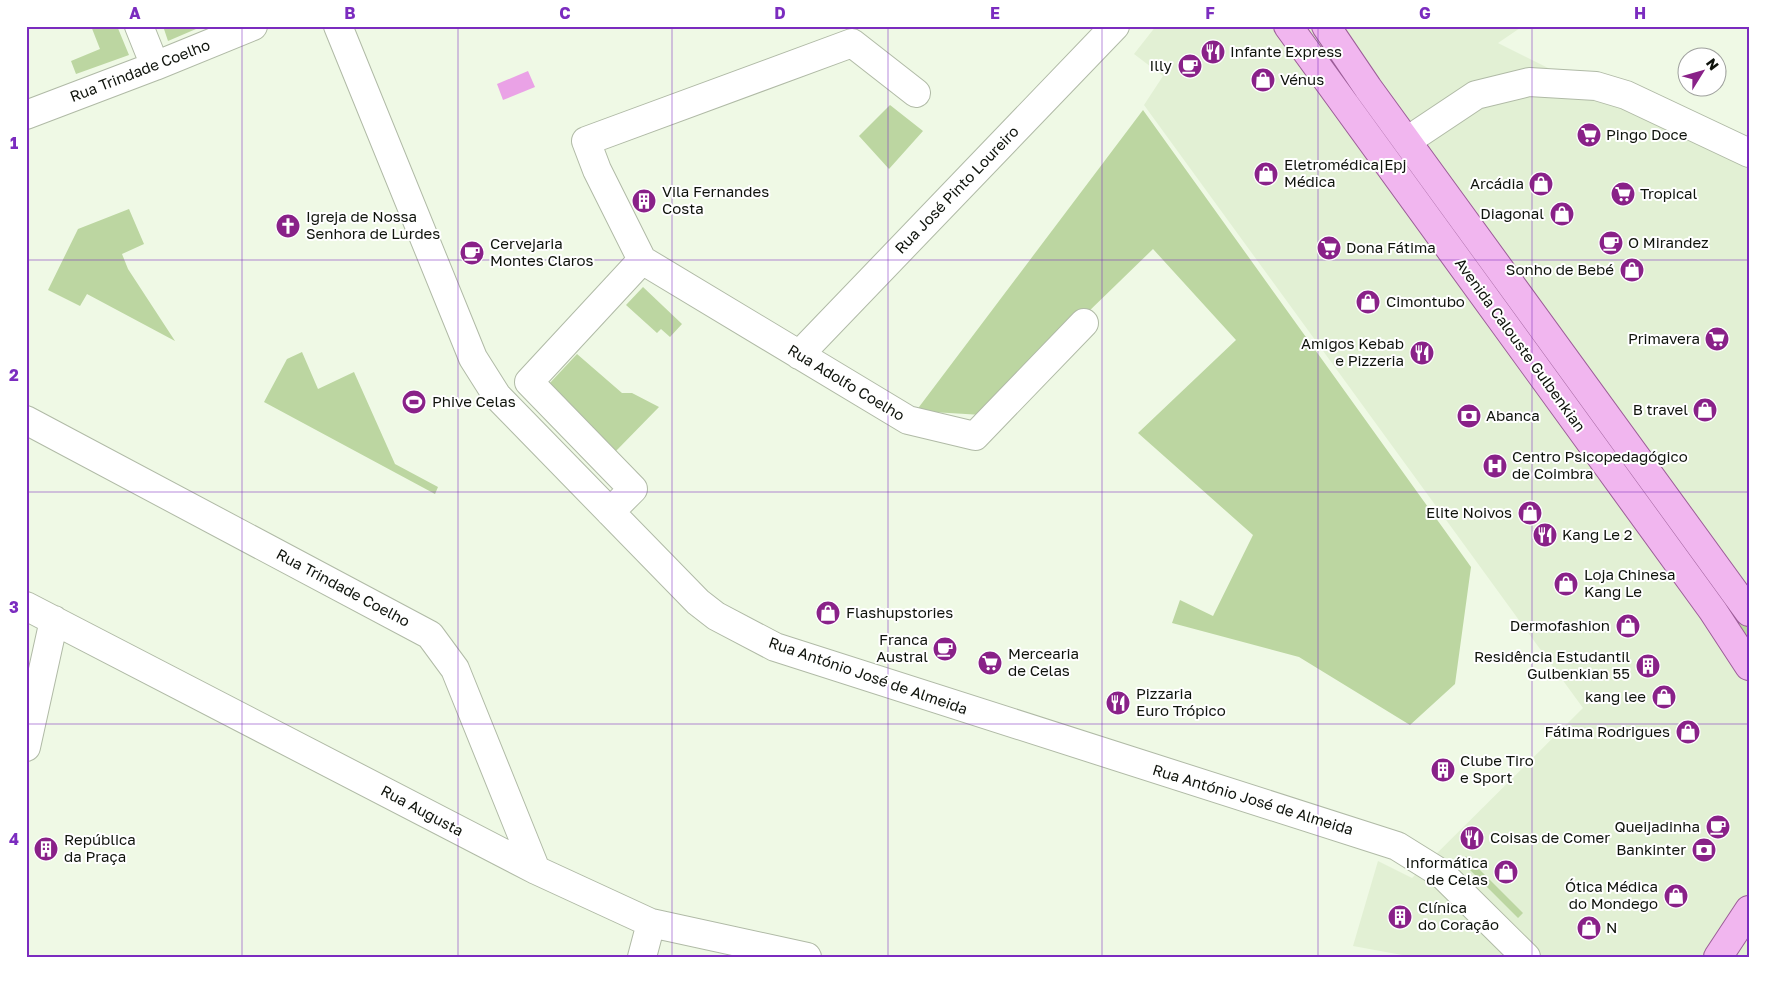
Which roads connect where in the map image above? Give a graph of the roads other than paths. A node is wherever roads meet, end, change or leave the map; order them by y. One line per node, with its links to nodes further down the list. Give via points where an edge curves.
1 (139, 26): 7 (street)
2 (253, 26): 7 (street, Rua Trindade Coelho)
3 (338, 26): 16 (street, Rua António José de Almeida, via 473,358 497,396)
4 (1115, 26): 14 (street, Rua José Pinto Loureiro)
5 (1288, 26): 20 (main road, Avenida Calouste Gulbenkian, via 1707,603)
6 (1326, 26): 10 (main road, Avenida Calouste Gulbenkian)
7 (155, 66): 9 (street, Rua Trindade Coelho)
8 (916, 93): 12 (street, via 852,43 586,141)
9 (26, 115)
10 (1408, 141): 11 (street, via 1476,95 1529,82 1596,86 1626,95); 18 (main road, Avenida Calouste Gulbenkian)
11 (1749, 154)
12 (642, 260): 14 (street, Rua Adolfo Coelho); 16 (street, via 528,382 633,489)
13 (1084, 324): 14 (street, Rua Adolfo Coelho, via 975,436 908,420)
14 (799, 355)
15 (26, 420): 22 (street, Rua Trindade Coelho, via 430,635 455,669)
16 (610, 512): 27 (street, Rua António José de Almeida, via 710,612 775,647 1397,846 1442,874)
17 (26, 606): 19 (street, Rua Augusta)
18 (1749, 612)
19 (54, 620): 21 (street); 22 (street, Rua Augusta)
20 (1749, 666)
21 (26, 747)
22 (536, 870): 24 (street, Rua Augusta)
23 (1749, 910): 28 (main road)
24 (651, 923): 25 (street); 26 (street, Rua Augusta)
25 (642, 957)
26 (807, 957)
27 (1526, 957)
28 (1718, 957)

